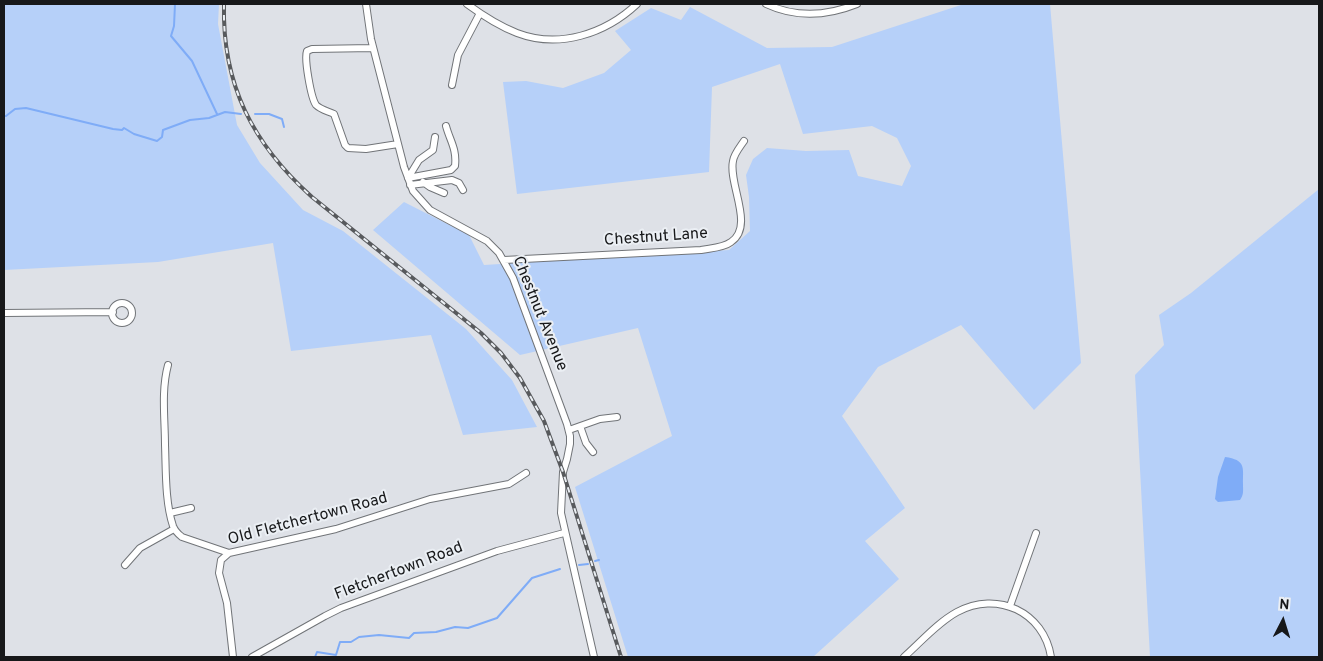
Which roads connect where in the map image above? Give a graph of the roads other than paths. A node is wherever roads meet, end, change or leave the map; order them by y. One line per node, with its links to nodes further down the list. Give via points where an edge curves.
1 (366, 4): 7 (street, Chestnut Avenue)
2 (467, 4): 6 (street)
3 (637, 4): 6 (street, via 602,29 566,39 540,39 519,34)
4 (766, 4): 5 (street, via 786,11 814,14)
5 (857, 4)
6 (480, 13): 8 (street, via 458,55)
7 (373, 48): 12 (street, Chestnut Avenue); 12 (street, via 307,51 313,99 320,108 334,114 348,148)
8 (452, 85)
9 (446, 126): 13 (street, via 456,153 455,166 451,170)
10 (435, 137): 13 (street, via 433,150 419,160)
11 (744, 141): 17 (street, Chestnut Lane, via 733,162 733,179 741,213 740,228 731,242 702,250)
12 (398, 144): 13 (street, Chestnut Avenue)
13 (409, 181): 14 (street); 17 (street, Chestnut Avenue, via 417,197 430,210 487,240)
14 (423, 182): 15 (street, via 452,180); 16 (street)
15 (463, 190)
16 (444, 193)
17 (504, 260): 23 (street, Chestnut Avenue)
18 (113, 312): 19 (street)
19 (4, 314)
20 (168, 365): 27 (street, via 164,406)
21 (617, 417): 22 (street)
22 (580, 426): 23 (street); 24 (street)
23 (569, 430): 29 (street, Chestnut Avenue, via 569,453 561,492)
24 (593, 452)
25 (526, 473): 31 (street, Old Fletchertown Road, via 509,484 430,499 336,529)
26 (191, 508): 27 (street)
27 (170, 513): 28 (street)
28 (174, 529): 31 (street, via 182,537); 32 (street, via 146,543)
29 (564, 532): 35 (street, Fletchertown Road, via 497,551 341,608); 36 (street, Chestnut Avenue)
30 (1036, 533): 33 (street)
31 (229, 553): 34 (street, Old Fletchertown Road, via 221,560 219,573 227,604)
32 (126, 565)
33 (1010, 606): 37 (street, via 980,604 960,610); 38 (street, via 1030,618 1041,630)
34 (233, 657)
35 (252, 657)
36 (594, 657)
37 (904, 657)
38 (1051, 657)

